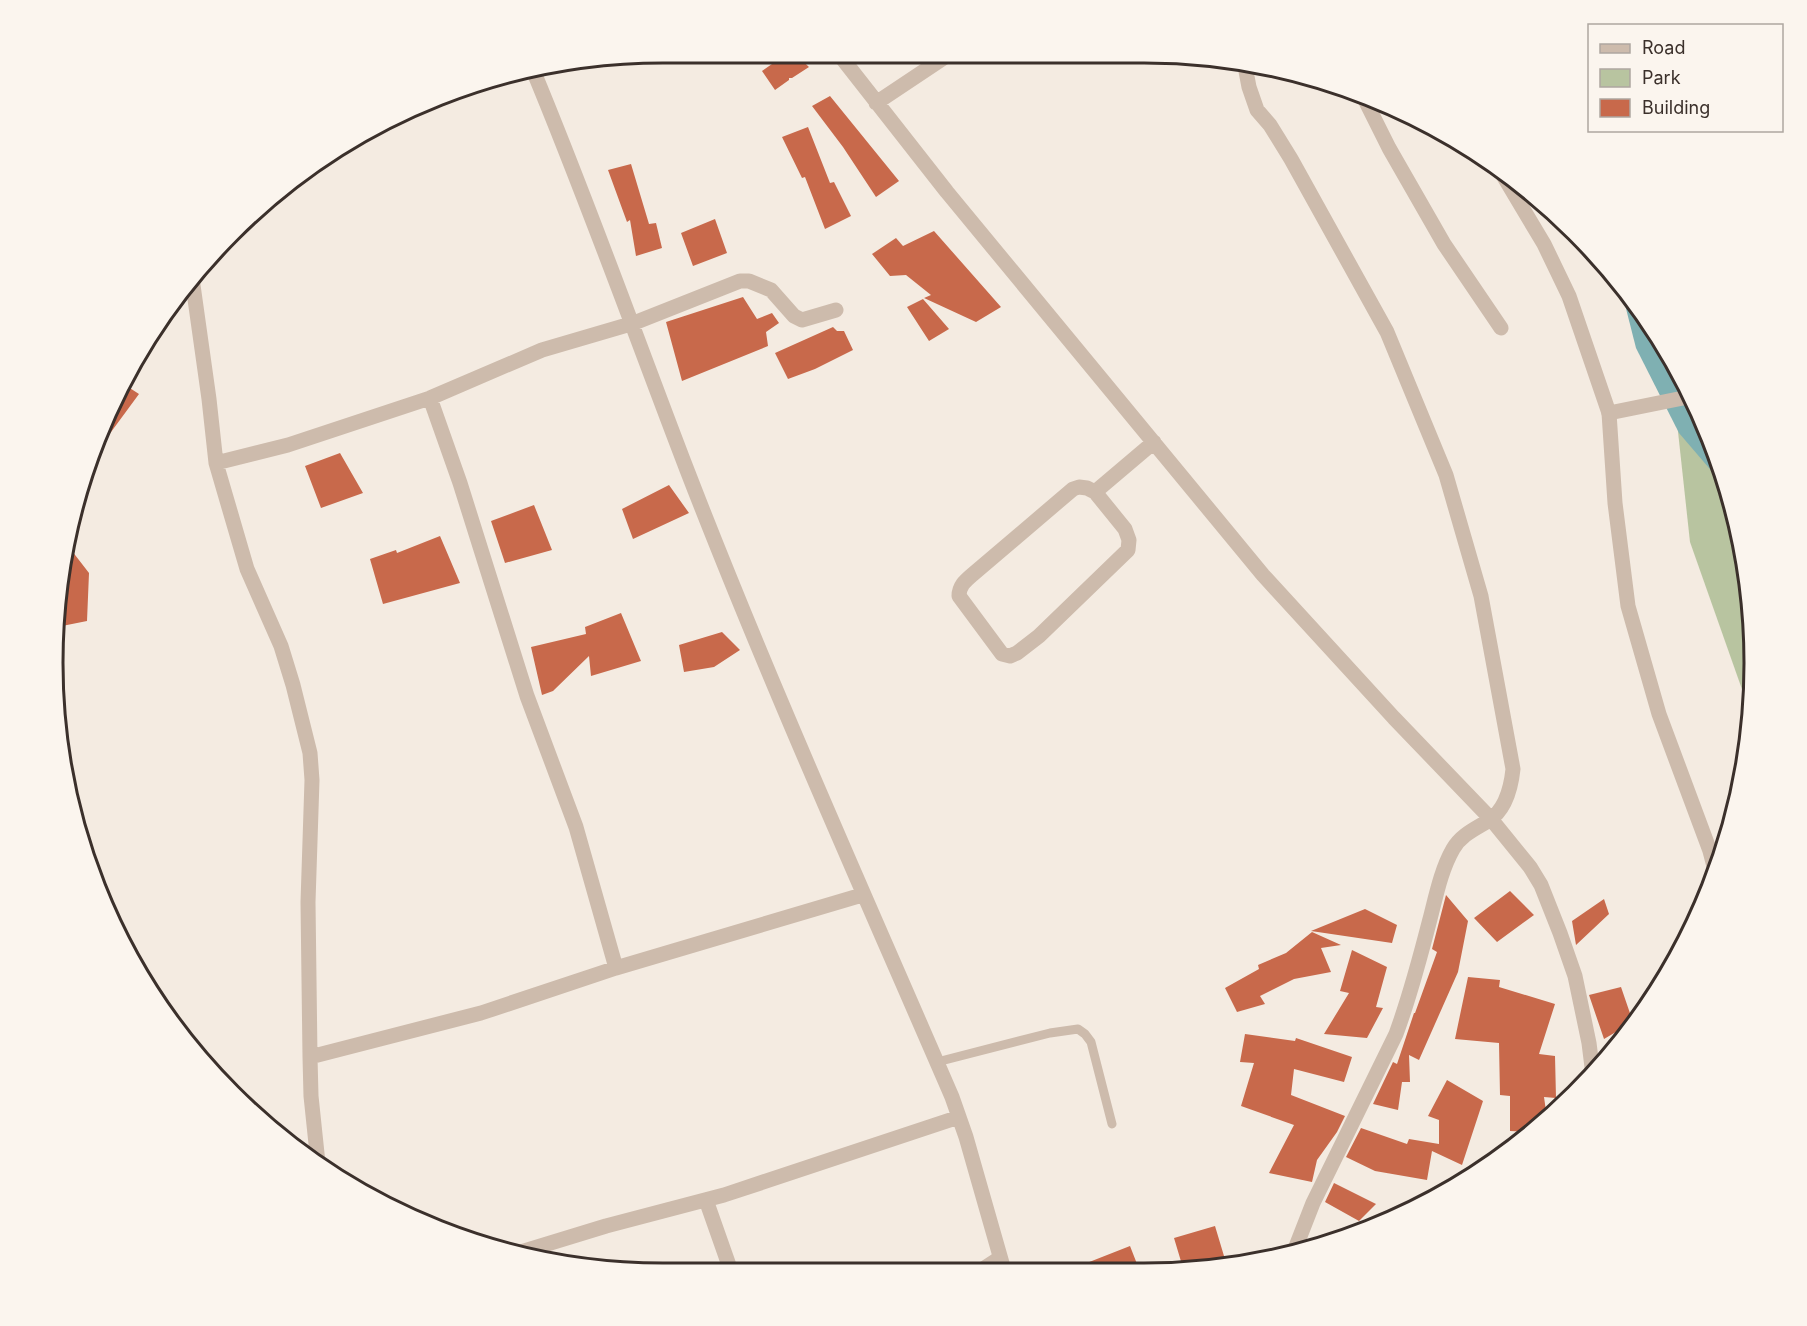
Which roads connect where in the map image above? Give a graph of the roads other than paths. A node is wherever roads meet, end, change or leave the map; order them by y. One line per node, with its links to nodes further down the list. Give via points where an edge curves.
1 (846, 63): 5 (street)
2 (935, 63): 5 (street)
3 (1246, 72): 18 (street, via 1257,110 1291,159 1387,332 1446,476 1481,596 1510,746 1511,788 1503,806)
4 (536, 77): 10 (street)
5 (876, 104): 15 (street)
6 (1368, 107): 11 (street, via 1444,244)
7 (1511, 188): 14 (street, via 1569,296)
8 (194, 290): 16 (street)
9 (836, 309): 10 (street, via 802,320 771,290 740,281)
10 (634, 323): 12 (street, via 542,350); 20 (street, via 688,471)
11 (1501, 328)
12 (430, 398): 16 (street, via 288,445); 21 (street, via 527,696 576,826)
13 (1682, 398): 14 (street)
14 (1609, 413): 19 (street, via 1628,606 1659,714)
15 (1154, 442): 17 (street); 18 (street, via 1263,575)
16 (216, 463): 22 (street, via 247,569 281,646 310,753)
17 (1095, 492): 17 (street, via 1125,529 1128,550 1032,642 1010,656 1002,654 959,596 963,583 1073,489 1088,488)
18 (1491, 819): 24 (street, via 1541,885 1575,976); 29 (street, via 1469,832 1454,848 1396,1034)
19 (1712, 857)
20 (862, 895): 21 (street); 23 (street)
21 (616, 968): 22 (street, via 481,1013)
22 (310, 1057): 27 (street)
23 (937, 1062): 25 (street); 26 (lane, via 1078,1029 1091,1042)
24 (1591, 1063)
25 (959, 1117): 28 (street); 31 (street)
26 (1112, 1124)
27 (317, 1153)
28 (706, 1200): 30 (street); 32 (street)
29 (1297, 1243)
30 (533, 1248)
31 (1001, 1262)
32 (728, 1263)

